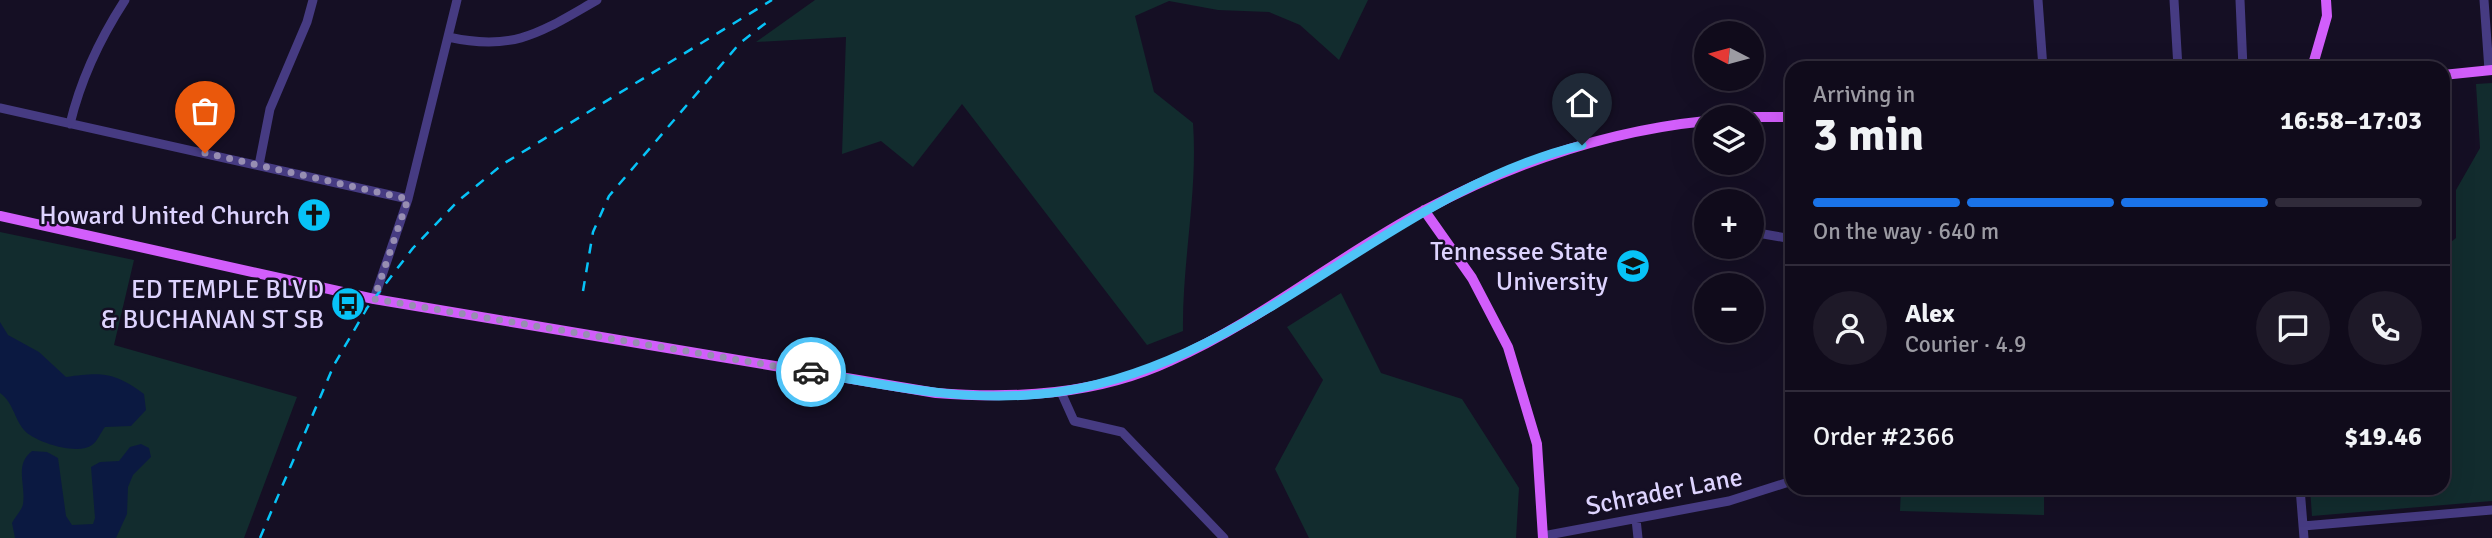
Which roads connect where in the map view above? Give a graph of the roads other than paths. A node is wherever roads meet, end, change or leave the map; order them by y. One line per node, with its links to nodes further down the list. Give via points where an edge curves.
1 (125, 0): 21 (street, via 94,51)
2 (313, 0): 22 (street, via 273,100)
3 (457, 0): 10 (street)
4 (597, 0): 10 (street, via 543,31 510,43 479,44)
5 (2038, 0): 11 (street)
6 (2174, 0): 12 (street)
7 (2240, 0): 13 (street)
8 (2326, 0): 14 (main road, via 2327,16)
9 (2484, 0): 15 (street)
10 (448, 37): 23 (street)
11 (2042, 61)
12 (2178, 61)
13 (2243, 61)
14 (2314, 61)
15 (2490, 70): 16 (main road)
16 (2450, 74)
17 (0, 108): 21 (street)
18 (1764, 117): 19 (main road)
19 (1785, 117)
20 (1694, 123): 24 (main road, via 1561,150 1501,172)
21 (71, 124): 22 (street)
22 (259, 165): 23 (street)
23 (408, 199): 28 (street)
24 (1424, 210): 29 (main road, via 1210,342 1167,363); 35 (main road, via 1472,278 1508,347 1537,444)
25 (0, 216): 28 (main road)
26 (1764, 234): 27 (street)
27 (1785, 238)
28 (374, 299): 29 (main road, via 936,393 985,397)
29 (1061, 392): 36 (street, via 1074,421 1122,432)
30 (1785, 483): 33 (street, Schrader Lane, via 1745,497)
31 (2301, 495): 34 (street)
32 (2492, 510): 34 (street)
33 (1636, 519): 35 (street, Schrader Lane); 37 (street)
34 (2303, 526): 38 (street)
35 (1543, 537)
36 (1224, 538)
37 (1638, 538)
38 (2304, 538)

